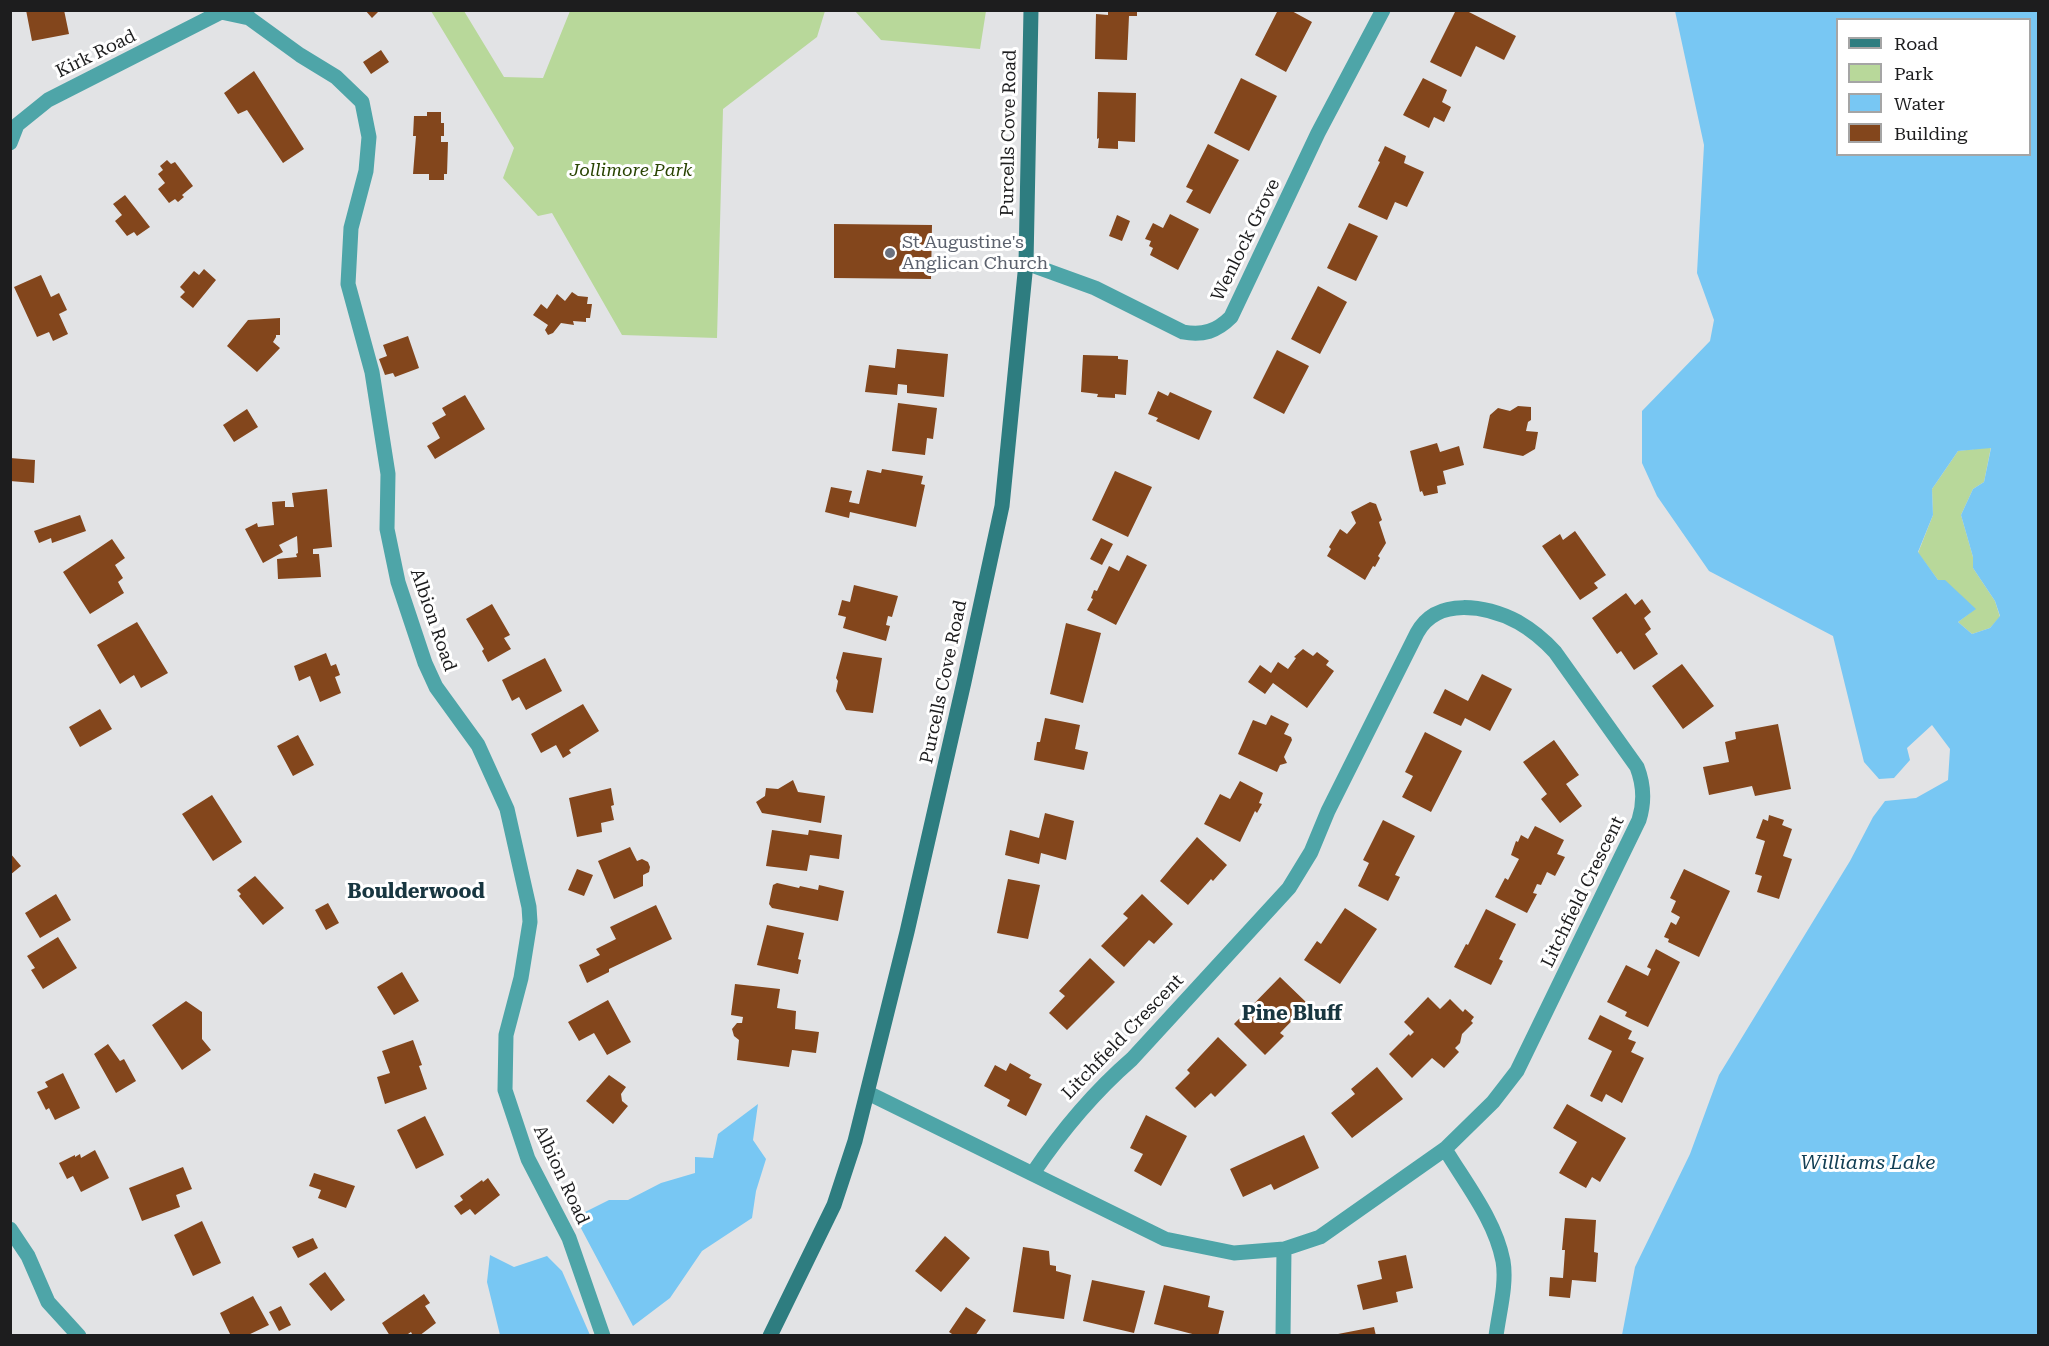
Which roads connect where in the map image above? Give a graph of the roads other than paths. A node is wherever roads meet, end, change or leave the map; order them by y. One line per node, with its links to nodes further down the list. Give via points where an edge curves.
1 (1031, 10): 6 (main road, Purcells Cove Road)
2 (1383, 10): 6 (street, Wenlock Grove, via 1318,133 1231,317 1224,324 1211,332 1184,332 1095,288)
3 (246, 14): 4 (street, Kirk Road, via 221,12); 13 (street, Albion Road, via 336,77 362,102 369,137 366,171 351,228 348,284 372,372 387,474 387,529 398,582 425,663 436,687 478,745 507,809 530,922 506,1035 505,1090 528,1159 569,1238)
4 (14, 119): 5 (street, Kirk Road)
5 (10, 143)
6 (1026, 262): 7 (main road, Purcells Cove Road, via 1002,506)
7 (868, 1093): 9 (street, Litchfield Crescent); 14 (main road, Purcells Cove Road, via 834,1205)
8 (1445, 1149): 9 (street, Litchfield Crescent, via 1493,1102 1517,1071 1634,831 1644,799 1641,777 1631,758 1546,642 1509,617 1458,607 1442,610 1421,627 1311,852 1289,888 1132,1059 1076,1113); 11 (street, Litchfield Crescent, via 1320,1237); 16 (street, via 1488,1220 1503,1262)
9 (1033, 1173): 11 (street, Litchfield Crescent, via 1165,1239 1234,1252)
10 (10, 1229): 12 (street, via 28,1256 48,1302)
11 (1284, 1249): 15 (street)
12 (79, 1335)
13 (603, 1335)
14 (770, 1335)
15 (1283, 1335)
16 (1496, 1335)

